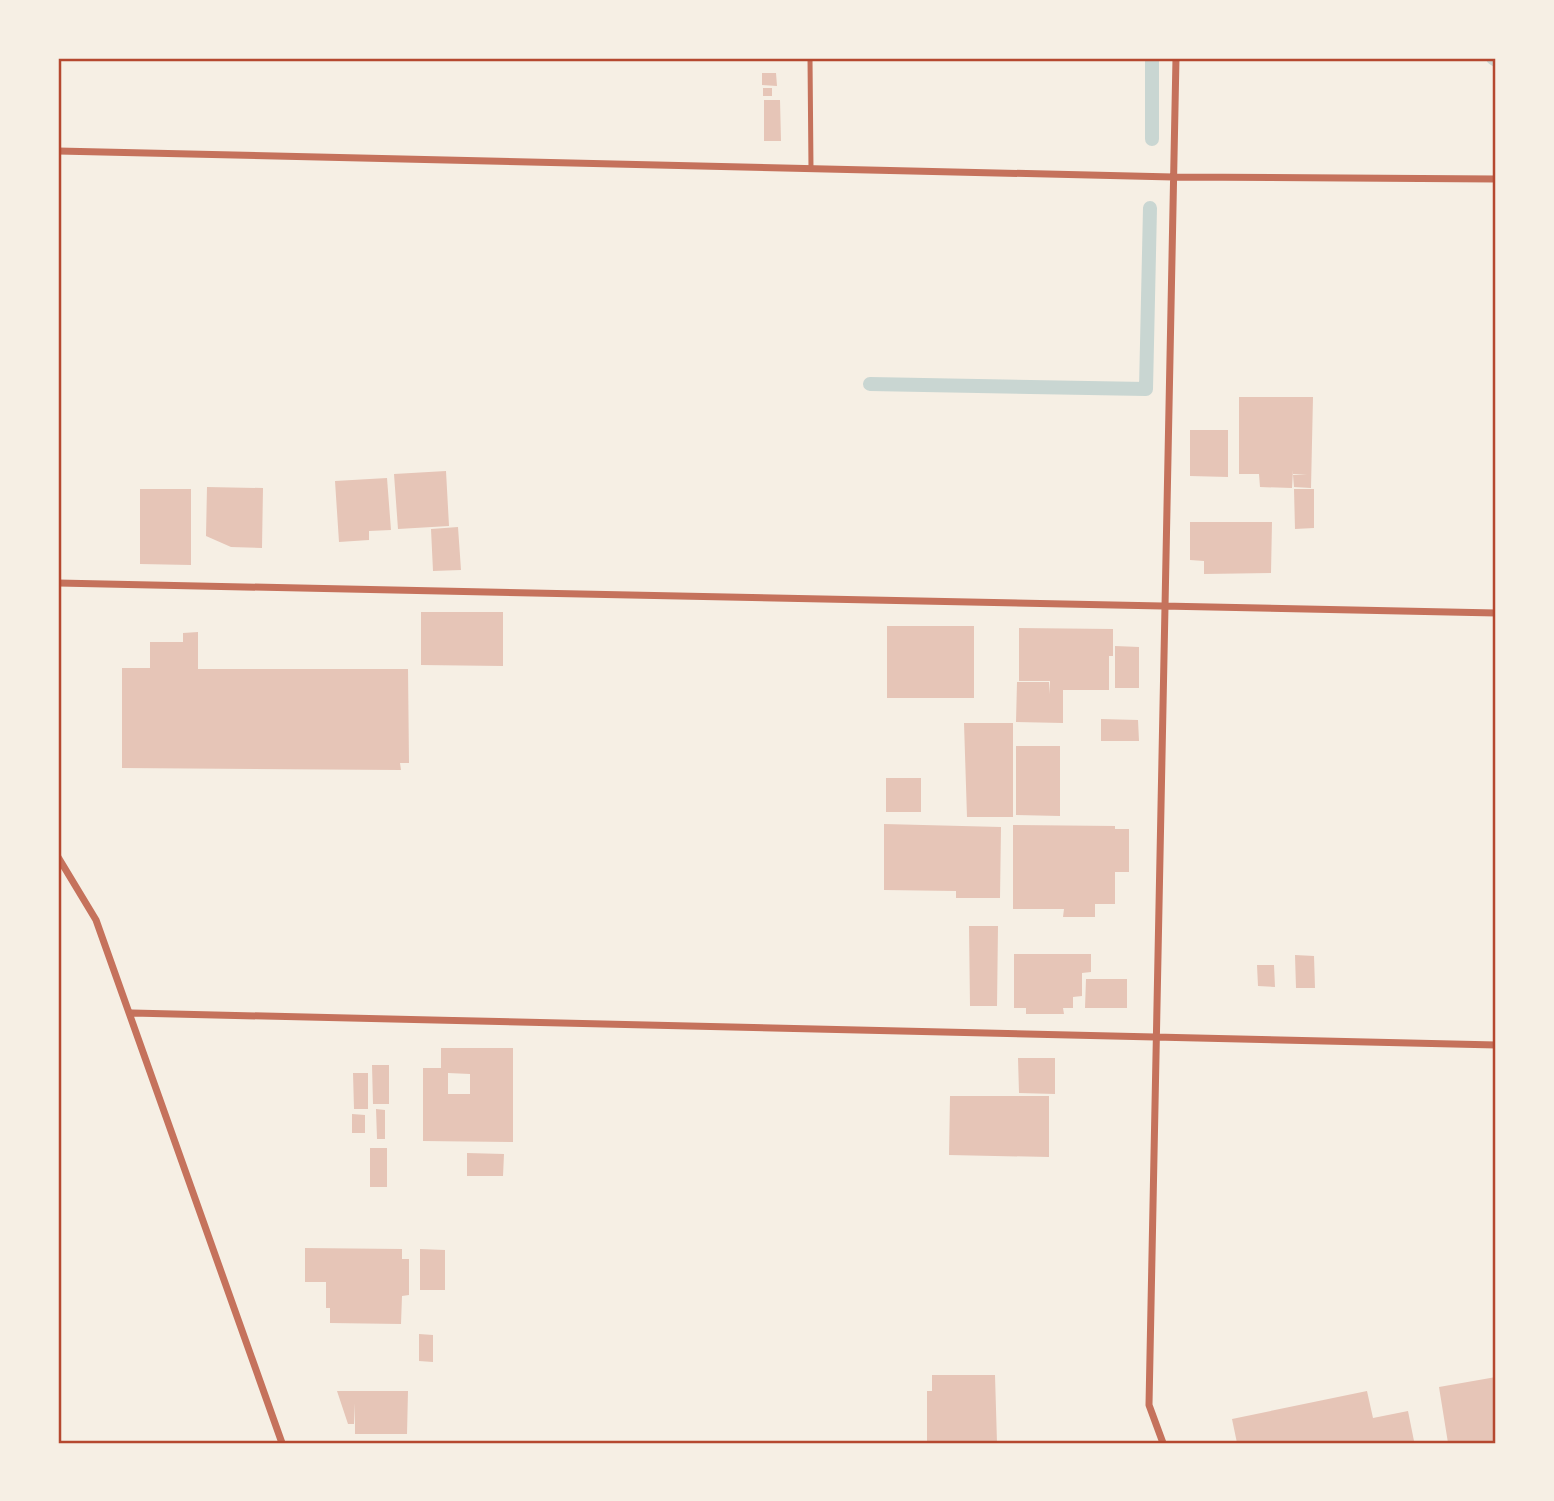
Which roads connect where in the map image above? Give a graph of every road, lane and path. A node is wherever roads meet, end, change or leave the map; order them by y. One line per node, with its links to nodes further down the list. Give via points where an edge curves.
1 (810, 58): 4 (lane)
2 (1175, 58): 5 (street)
3 (58, 151): 4 (street)
4 (811, 169): 5 (street)
5 (1173, 177): 6 (street); 8 (street)
6 (1496, 178)
7 (58, 583): 8 (street)
8 (1165, 607): 9 (street); 12 (street)
9 (1496, 613)
10 (58, 857): 11 (street, via 96,920)
11 (131, 1013): 12 (street); 14 (street)
12 (1156, 1039): 13 (street); 15 (street, via 1149,1405)
13 (1496, 1045)
14 (282, 1443)
15 (1163, 1443)

